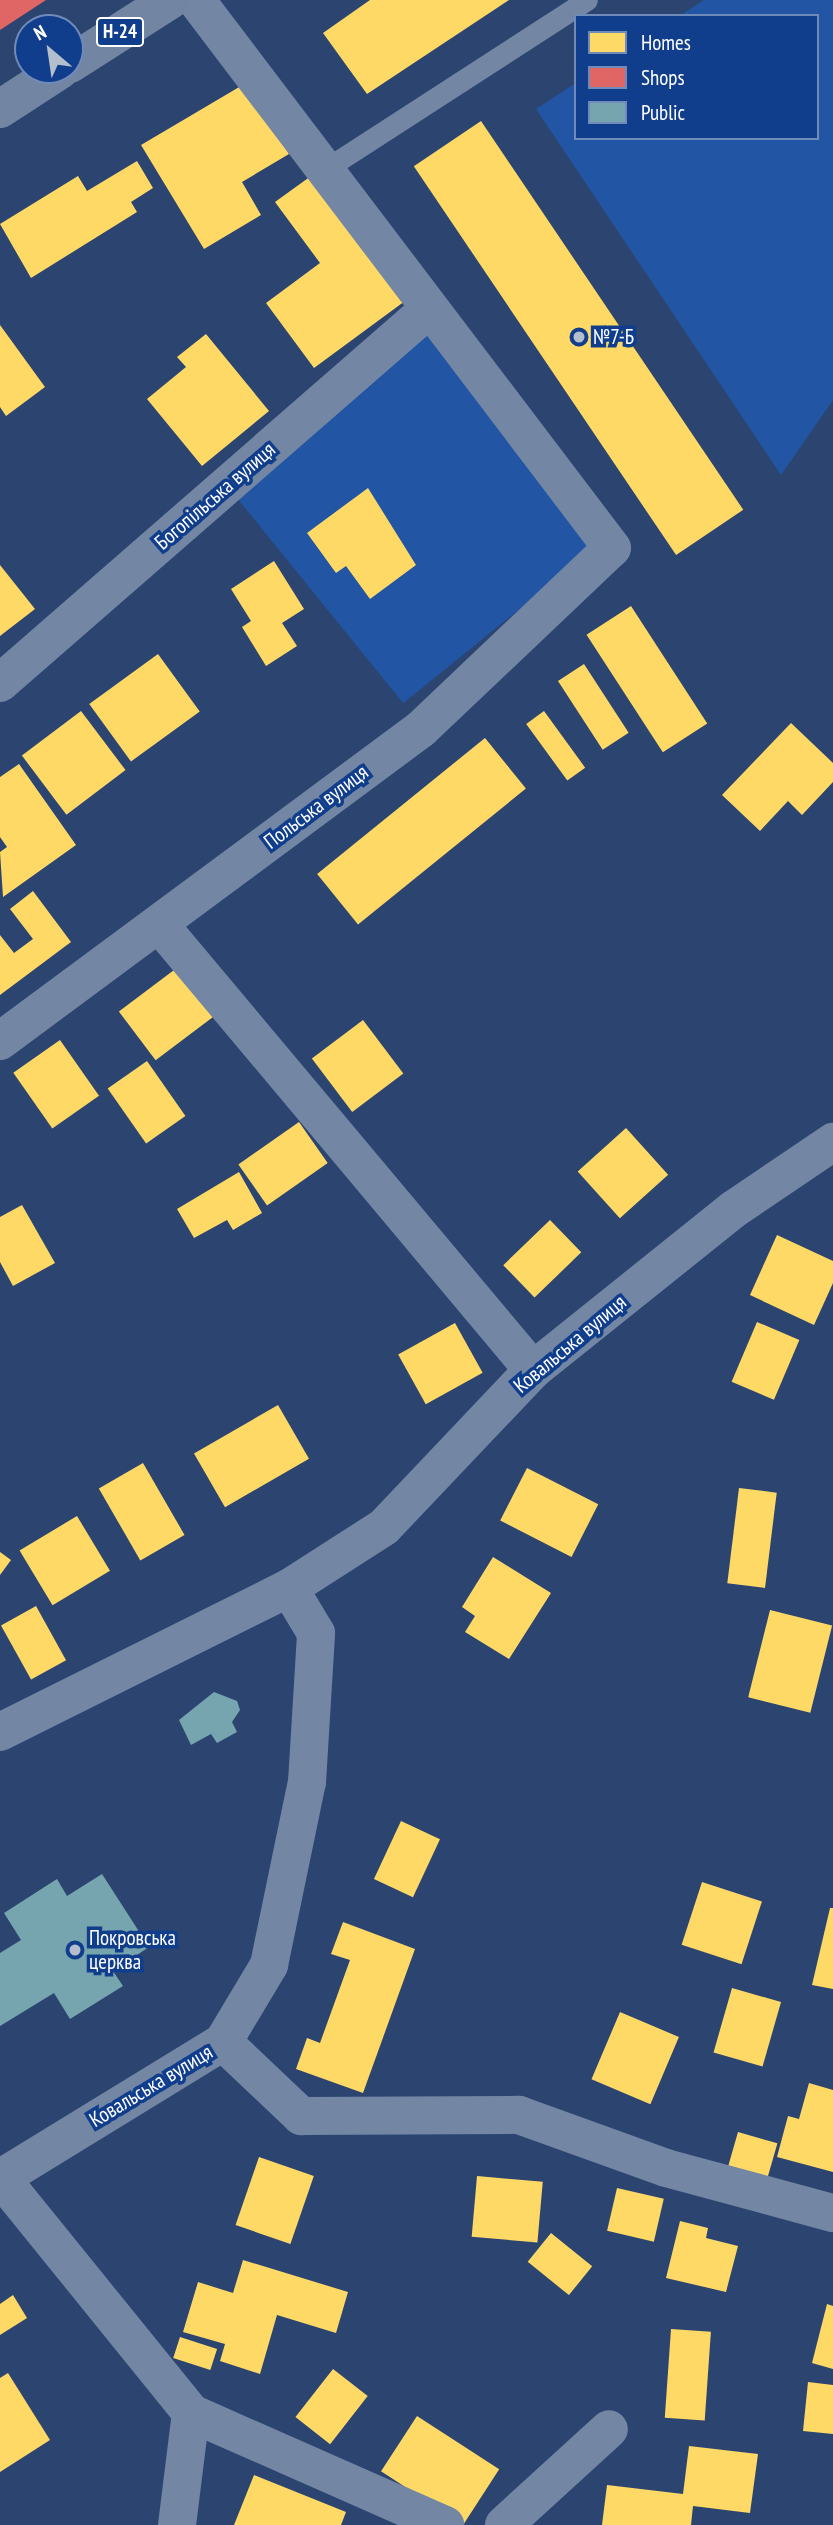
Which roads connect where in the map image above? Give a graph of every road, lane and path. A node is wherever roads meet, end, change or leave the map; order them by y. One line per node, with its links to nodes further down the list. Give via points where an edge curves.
1 (170, 0): 4 (main road, Н-24)
2 (196, 0): 7 (street)
3 (587, 0): 7 (lane)
4 (84, 55)
5 (39, 84): 6 (main road)
6 (0, 108)
7 (324, 170): 8 (street)
8 (429, 309): 9 (street, Богопільська вулиця); 10 (street, Польська вулиця, via 612,548 421,729)
9 (0, 683)
10 (159, 924): 11 (street, Польська вулиця); 13 (street)
11 (0, 1041)
12 (833, 1142): 13 (street, Ковальська вулиця, via 734,1209)
13 (533, 1370): 14 (street, Ковальська вулиця, via 384,1527)
14 (289, 1588): 15 (street, Ковальська вулиця); 16 (street, Ковальська вулиця, via 316,1633 307,1782 269,1965)
15 (0, 1732)
16 (223, 2042): 17 (street, Ковальська вулиця); 18 (street, via 301,2116 519,2115 666,2168)
17 (1, 2178): 19 (street, Ковальська вулиця)
18 (833, 2213)
19 (191, 2413): 21 (street); 22 (street)
20 (609, 2429): 23 (street)
21 (177, 2525)
22 (445, 2525)
23 (504, 2525)

